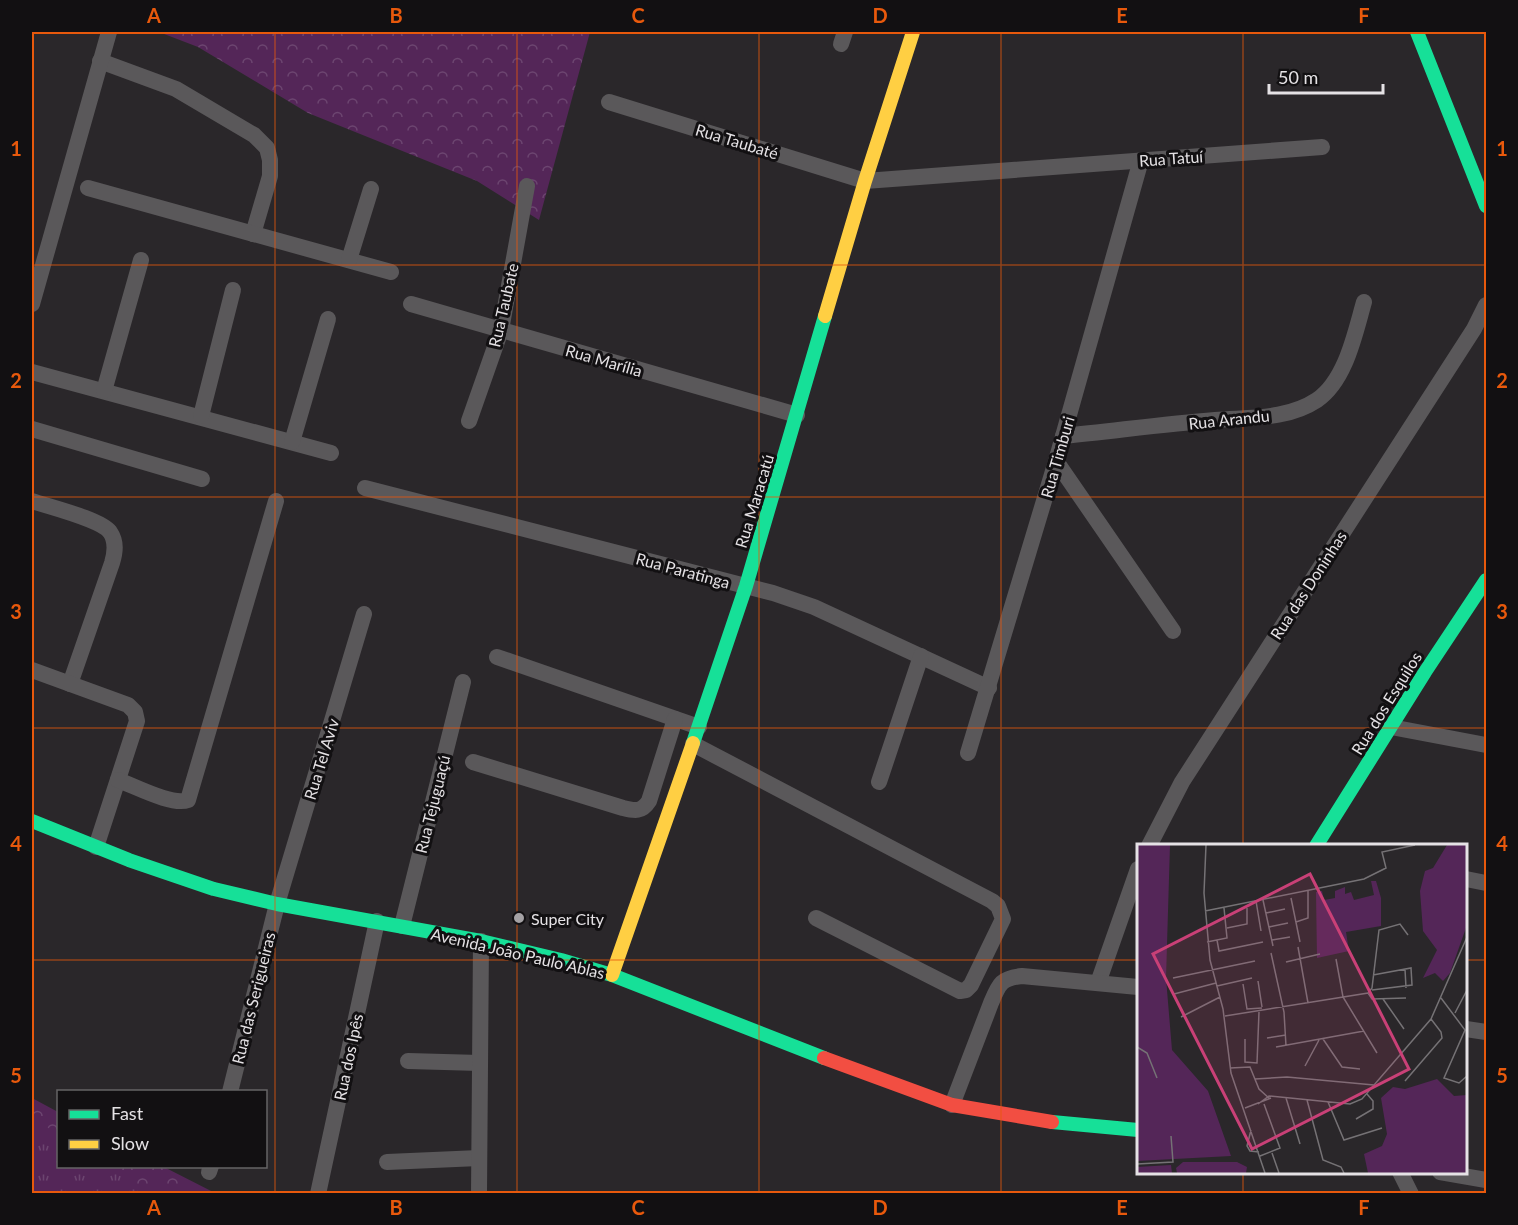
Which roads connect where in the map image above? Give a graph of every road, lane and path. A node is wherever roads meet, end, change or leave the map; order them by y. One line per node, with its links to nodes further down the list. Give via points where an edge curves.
1 (109, 32): 4 (street)
2 (913, 32): 8 (street, Rua Maracatú)
3 (1418, 32): 12 (street)
4 (100, 61): 13 (street, via 176,89 254,135 267,148 270,176); 19 (street)
5 (609, 102): 8 (street, Rua Taubaté)
6 (1322, 147): 7 (street, Rua Tatuí)
7 (1141, 160): 8 (street, Rua Tatuí); 31 (street, Rua Timburi)
8 (865, 181): 28 (street, Rua Maracatú)
9 (527, 186): 24 (street, Rua Taubate)
10 (88, 188): 13 (street)
11 (371, 189): 15 (street)
12 (1486, 206)
13 (253, 234): 15 (street)
14 (141, 260): 26 (street)
15 (349, 260): 16 (street)
16 (391, 272)
17 (233, 290): 27 (street)
18 (1364, 302): 31 (street, Rua Arandu, via 1349,355 1333,384 1318,399 1297,410 1260,418)
19 (32, 304)
20 (411, 304): 24 (street, Rua Marília)
21 (1486, 304): 23 (street, Rua das Doninhas)
22 (328, 319): 32 (street)
23 (1480, 326): 60 (street, Rua das Doninhas, via 1226,711)
24 (501, 330): 28 (street, Rua Marília); 29 (street, Rua Taubate)
25 (32, 372): 26 (street)
26 (104, 391): 27 (street)
27 (201, 416): 32 (street)
28 (797, 416): 40 (street, Rua Maracatú)
29 (469, 421)
30 (32, 429): 35 (street)
31 (1063, 436): 34 (street, Rua Timburi)
32 (292, 442): 33 (street)
33 (332, 453)
34 (1056, 461): 43 (street); 49 (street, Rua Timburi)
35 (202, 479)
36 (365, 488): 40 (street, Rua Paratinga)
37 (32, 501): 48 (street, via 95,522 111,533 115,544)
38 (276, 501): 57 (street, via 188,800 171,800)
39 (1486, 580): 41 (street, Rua dos Esquilos)
40 (746, 586): 44 (street, Rua Paratinga, via 814,607); 51 (street, Rua Maracatú)
41 (1479, 604): 52 (street, Rua dos Esquilos)
42 (364, 614): 66 (street, Rua Tel Aviv)
43 (1173, 632)
44 (921, 656): 49 (street, Rua Paratinga); 58 (street)
45 (497, 657): 50 (street)
46 (32, 669): 48 (street)
47 (463, 682): 69 (street, Rua Tejuguaçú)
48 (70, 684): 57 (street, via 128,705 135,712 137,721)
49 (989, 688): 55 (street, Rua Timburi)
50 (675, 719): 51 (street); 56 (street, via 649,801 639,811)
51 (699, 727): 53 (street, Rua Maracatú)
52 (1390, 727): 54 (street); 61 (street, Rua dos Esquilos)
53 (693, 744): 67 (street, via 992,901 1003,919 971,985 960,991); 71 (street, Rua Maracatú)
54 (1486, 745)
55 (968, 753)
56 (473, 762)
57 (118, 780): 62 (street)
58 (879, 782)
59 (32, 821): 62 (street, Avenida João Paulo Ablas)
60 (1150, 844)
61 (1317, 844)
62 (96, 847): 66 (street, Avenida João Paulo Ablas, via 214,889)
63 (1137, 872): 72 (street)
64 (1467, 879): 65 (street)
65 (1486, 883)
66 (277, 904): 68 (street, Avenida João Paulo Ablas); 78 (street, Rua das Serigueiras)
67 (816, 918)
68 (377, 921): 69 (street, Avenida João Paulo Ablas); 86 (street, Rua dos Ipês)
69 (402, 926): 70 (street, Avenida João Paulo Ablas)
70 (481, 941): 71 (street, Avenida João Paulo Ablas); 77 (street)
71 (612, 975): 79 (street, Avenida João Paulo Ablas)
72 (1098, 983): 73 (street); 79 (street, via 1022,976 1004,980 991,1003)
73 (1137, 987)
74 (1467, 1029): 75 (street)
75 (1486, 1032)
76 (408, 1061): 77 (street)
77 (480, 1063): 81 (street)
78 (230, 1090)
79 (952, 1105): 80 (street, Avenida João Paulo Ablas, via 1053,1122)
80 (1137, 1130)
81 (479, 1158): 82 (street); 87 (street)
82 (387, 1162)
83 (1401, 1174): 88 (street)
84 (1447, 1174): 85 (street)
85 (1486, 1180)
86 (318, 1194)
87 (479, 1194)
88 (1411, 1194)

